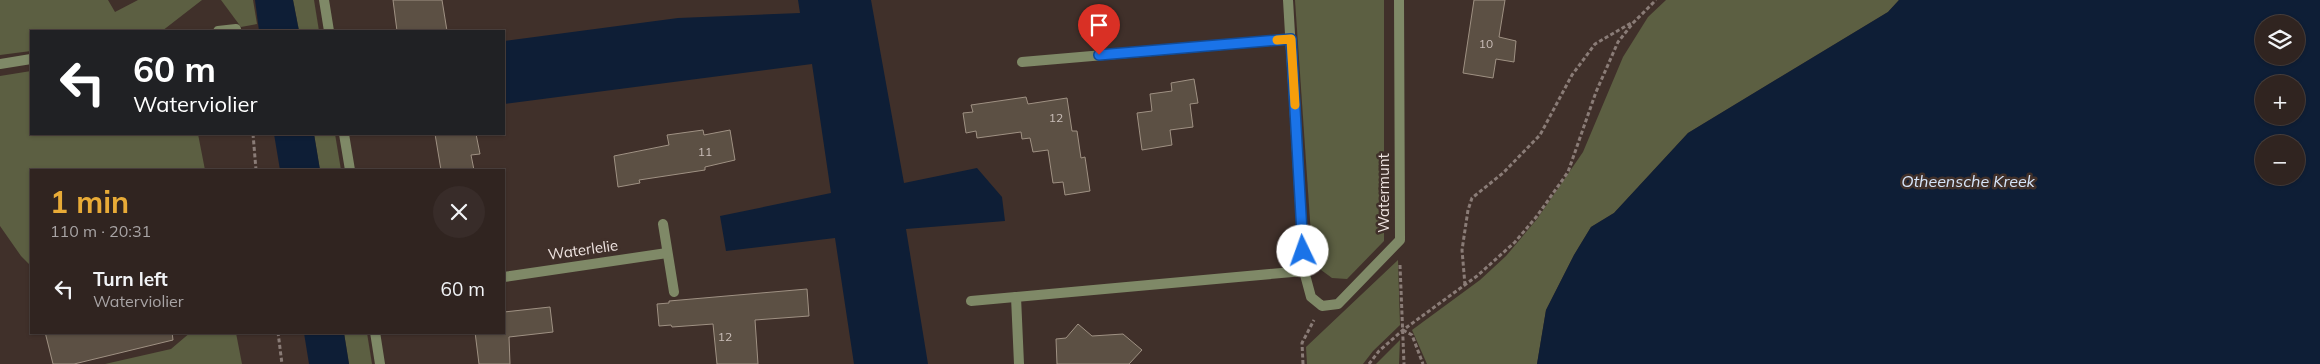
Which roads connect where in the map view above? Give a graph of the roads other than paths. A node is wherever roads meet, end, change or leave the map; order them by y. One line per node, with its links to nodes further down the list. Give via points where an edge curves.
1 (324, 0): 6 (street)
2 (1288, 0): 7 (street)
3 (1399, 0): 15 (street, Watermunt, via 1400,240 1338,304 1322,306 1311,297)
4 (236, 28): 5 (street)
5 (224, 30)
6 (329, 30)
7 (1291, 39): 9 (street); 15 (street)
8 (30, 59): 10 (street)
9 (1022, 62)
10 (0, 64)
11 (344, 135): 12 (street)
12 (350, 169)
13 (663, 224): 14 (street)
14 (667, 253): 16 (street, Waterlelie); 17 (street)
15 (1304, 270): 18 (street)
16 (505, 277)
17 (674, 292)
18 (1016, 297): 19 (street); 22 (street)
19 (972, 301)
20 (375, 334): 21 (street)
21 (380, 364)
22 (1020, 364)

